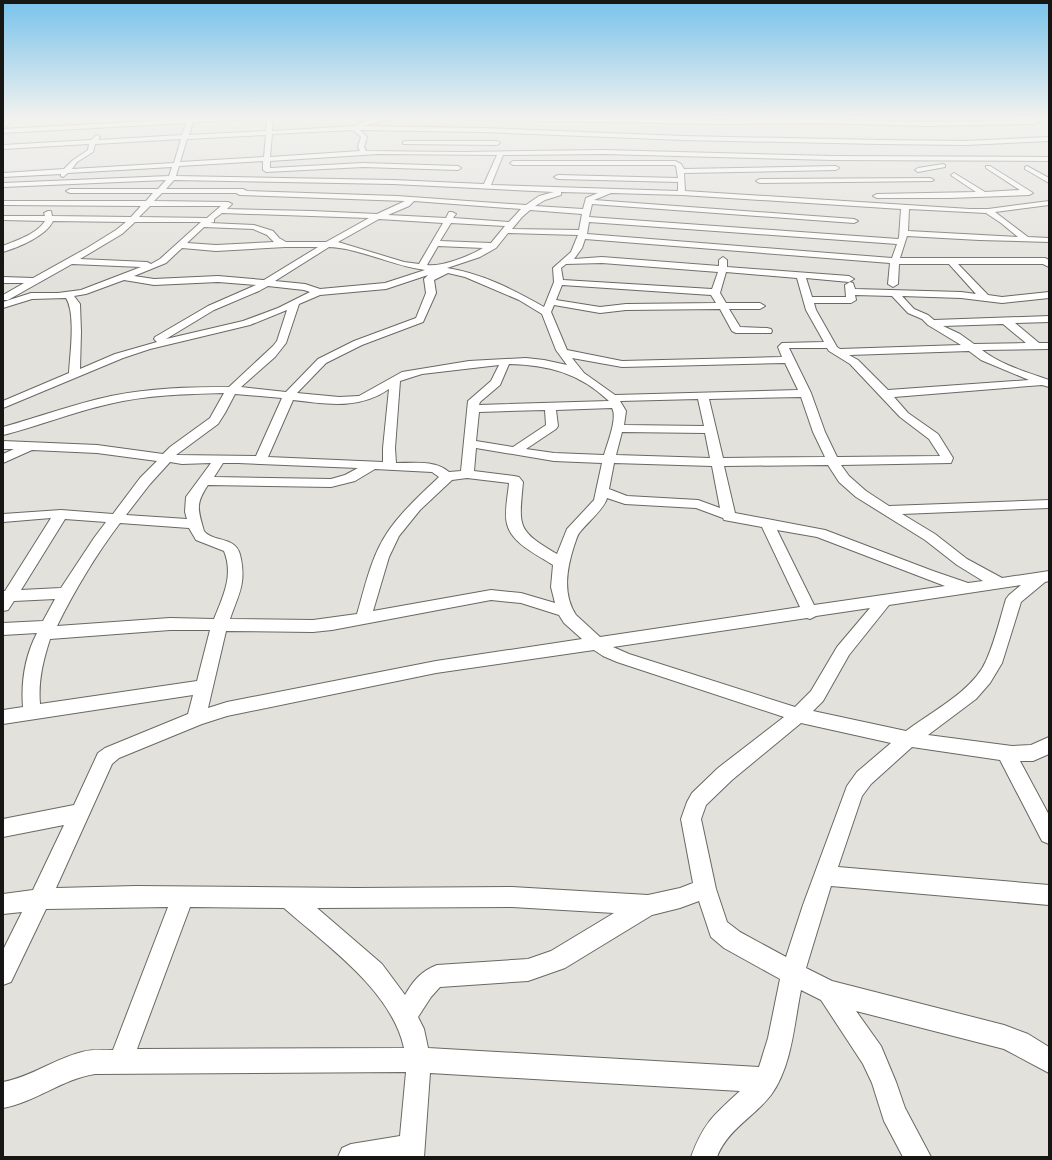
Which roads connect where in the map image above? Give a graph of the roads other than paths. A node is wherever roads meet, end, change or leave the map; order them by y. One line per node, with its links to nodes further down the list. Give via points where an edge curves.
1 (65, 171): 20 (street)
2 (67, 171): 28 (street)
3 (173, 171): 22 (street)
4 (287, 171): 26 (street)
5 (439, 171): 21 (street)
6 (455, 171): 21 (street)
7 (491, 171): 31 (street)
8 (557, 171): 23 (street)
9 (622, 171): 23 (street)
10 (623, 171): 25 (street); 35 (street)
11 (681, 171): 25 (street)
12 (753, 171): 37 (street)
13 (862, 171): 18 (street)
14 (917, 171): 29 (street)
15 (994, 171): 40 (street)
16 (1030, 171): 27 (street)
17 (235, 172): 22 (street)
18 (864, 174): 29 (street); 37 (street); 45 (street)
19 (954, 174): 43 (street)
20 (3, 175)
21 (453, 176): 26 (street, via 370,181); 42 (street)
22 (172, 177): 24 (street); 28 (street); 34 (street)
23 (558, 177): 32 (street)
24 (254, 180): 26 (street); 39 (street)
25 (680, 180): 41 (street)
26 (280, 181)
27 (1049, 181)
28 (54, 183): 30 (street); 50 (street, via 52,188)
29 (935, 184): 46 (street)
30 (3, 185)
31 (487, 186): 32 (street); 42 (street)
32 (560, 190): 33 (street)
33 (574, 190): 35 (street); 58 (street, via 542,198)
34 (160, 191): 38 (street); 39 (street); 52 (street)
35 (619, 191): 36 (street); 48 (street, via 594,196)
36 (638, 191): 41 (street); 55 (street)
37 (766, 191): 44 (street); 56 (street); 64 (street)
38 (63, 192)
39 (241, 192): 47 (street); 53 (street)
40 (1027, 192): 43 (street); 54 (street)
41 (682, 193): 44 (street)
42 (466, 194): 47 (street); 58 (street); 72 (street)
43 (983, 194): 46 (street)
44 (726, 196): 61 (street)
45 (877, 196): 46 (street); 57 (street)
46 (949, 196): 62 (street)
47 (412, 199): 67 (street)
48 (588, 202): 55 (street); 66 (street)
49 (3, 203): 50 (street)
50 (31, 203): 51 (street); 65 (street)
51 (48, 203): 52 (street); 69 (street)
52 (146, 204): 53 (street); 70 (street)
53 (228, 204): 60 (street)
54 (1048, 204): 63 (street)
55 (637, 205): 61 (street); 75 (street)
56 (855, 205): 57 (street); 73 (street)
57 (882, 206): 59 (street)
58 (528, 208): 66 (street); 76 (street)
59 (905, 208): 62 (street); 78 (street)
60 (221, 211): 67 (street); 74 (street)
61 (726, 211): 64 (street); 81 (street)
62 (970, 211): 63 (street)
63 (988, 211): 83 (street, via 1004,221)
64 (766, 214): 71 (street); 77 (street)
65 (3, 215)
66 (587, 215): 75 (street); 79 (street)
67 (379, 216): 72 (street); 89 (street)
68 (3, 218): 69 (street)
69 (50, 219): 70 (street); 91 (street, via 40,230)
70 (133, 219): 74 (street); 92 (street, via 116,233)
71 (823, 219): 73 (street); 80 (street)
72 (448, 220): 76 (street); 86 (street)
73 (854, 221): 82 (street)
74 (207, 222): 87 (street); 88 (street, via 254,227 270,233 276,240)
75 (634, 222): 81 (street)
76 (509, 228): 79 (street); 90 (street)
77 (762, 231): 80 (street); 81 (street)
78 (903, 233): 83 (street); 85 (street)
79 (583, 235): 81 (street); 94 (street, via 574,254)
80 (821, 236): 82 (street)
81 (725, 238): 99 (street); 101 (street)
82 (853, 238): 85 (street); 99 (street)
83 (1023, 240): 84 (street); 96 (street)
84 (1049, 240)
85 (901, 242): 93 (street)
86 (435, 243): 90 (street); 98 (street)
87 (181, 244): 88 (street, via 216,248); 97 (street, via 164,261)
88 (285, 244): 89 (street)
89 (329, 244): 98 (street, via 346,246); 108 (street)
90 (493, 246): 100 (street, via 477,255)
91 (3, 249)
92 (69, 261): 97 (street); 106 (street)
93 (895, 261): 95 (street); 99 (street); 109 (street)
94 (562, 262): 101 (street, via 598,260); 107 (street, via 557,268)
95 (952, 262): 96 (street); 116 (street)
96 (1046, 262)
97 (156, 265): 104 (street)
98 (421, 267): 100 (street)
99 (849, 268): 103 (street); 112 (street)
100 (436, 269): 102 (street); 110 (street, via 386,286)
101 (723, 269): 103 (street); 111 (street)
102 (450, 271): 124 (street, via 468,275 522,298); 144 (street, via 430,278 431,293 420,320 327,357)
103 (800, 275): 118 (street)
104 (122, 277): 108 (street, via 154,282 218,280); 114 (street)
105 (3, 280): 106 (street)
106 (34, 281): 117 (street)
107 (560, 282): 111 (street); 120 (street)
108 (267, 283): 110 (street, via 305,287); 129 (street, via 211,308)
109 (892, 284)
110 (319, 292): 119 (street)
111 (715, 292): 122 (street)
112 (851, 292): 113 (street); 118 (street, via 849,301)
113 (895, 294): 116 (street, via 954,295); 127 (street, via 911,311)
114 (69, 295): 121 (street, via 31,296); 138 (street, via 75,304)
115 (1049, 295): 116 (street, via 1011,300)
116 (986, 299)
117 (3, 300)
118 (807, 300): 132 (street)
119 (295, 302): 129 (street, via 274,313 234,327); 141 (street, via 279,346)
120 (550, 302): 122 (street, via 600,310 626,307); 124 (street)
121 (3, 305)
122 (724, 306): 123 (street); 128 (street, via 737,331)
123 (760, 306)
124 (546, 312): 134 (street)
125 (1049, 319): 126 (street)
126 (1005, 320): 127 (street); 131 (street)
127 (932, 323): 133 (street, via 956,336)
128 (767, 331)
129 (146, 346): 138 (street)
130 (1049, 346): 131 (street)
131 (1037, 347): 133 (street)
132 (833, 348): 133 (street); 135 (street, via 784,346); 143 (street, via 854,362)
133 (970, 348): 140 (street, via 993,362)
134 (564, 354): 135 (street, via 622,364); 137 (street)
135 (790, 360): 142 (street)
136 (505, 362): 137 (street, via 559,365); 139 (street, via 464,364 407,374); 151 (street, via 496,383 476,399)
137 (580, 374): 148 (street)
138 (74, 375): 147 (street)
139 (395, 380): 144 (street, via 375,394 358,400 312,400); 167 (street, via 389,448)
140 (1046, 384): 143 (street)
141 (232, 390): 144 (street); 154 (street, via 161,392 122,398); 160 (street, via 219,416 184,441)
142 (805, 394): 145 (street); 165 (street)
143 (885, 394): 165 (street, via 904,415 934,437 947,460)
144 (289, 395): 163 (street)
145 (703, 396): 148 (street); 153 (street)
146 (3, 397): 147 (street)
147 (20, 399): 149 (street)
148 (615, 401): 150 (street); 152 (street, via 620,416)
149 (3, 405)
150 (550, 406): 151 (street); 158 (street, via 552,426)
151 (474, 409): 156 (street)
152 (617, 428): 153 (street); 162 (street)
153 (710, 430): 164 (street)
154 (3, 431)
155 (3, 444): 157 (street)
156 (471, 444): 158 (street); 168 (street)
157 (31, 446): 159 (street); 160 (street, via 97,449)
158 (515, 451): 162 (street, via 554,457)
159 (3, 459)
160 (166, 459): 161 (street); 177 (street, via 138,489)
161 (220, 459): 163 (street); 170 (street)
162 (609, 459): 164 (street); 171 (street)
163 (260, 460): 166 (street)
164 (718, 462): 165 (street); 175 (street)
165 (833, 462): 173 (street, via 844,479 861,494)
166 (374, 465): 167 (street); 170 (street, via 350,478 331,483)
167 (390, 466): 169 (street, via 436,468)
168 (467, 474): 169 (street); 180 (street, via 514,480 514,525 517,532)
169 (447, 477): 189 (street, via 415,507 393,535 382,557)
170 (205, 481): 178 (street, via 193,497 192,512)
171 (602, 491): 175 (street, via 625,500 698,504); 180 (street, via 595,508 572,532)
172 (1049, 504): 173 (street)
173 (888, 510): 182 (street, via 930,537 962,562)
174 (61, 514): 176 (street); 177 (street); 185 (street)
175 (729, 517): 179 (street)
176 (3, 518)
177 (117, 518): 178 (street); 184 (street, via 99,541)
178 (195, 524): 190 (street, via 201,537 229,548 232,552 235,584)
179 (768, 524): 183 (street, via 825,534); 188 (street)
180 (561, 563): 187 (street, via 559,586)
181 (1045, 577): 182 (street); 199 (street, via 1014,599 994,663 984,678 970,694)
182 (1001, 584): 183 (street)
183 (970, 589): 186 (street)
184 (67, 593): 185 (street); 192 (street)
185 (5, 599)
186 (886, 600): 188 (street); 196 (street, via 843,650 817,696)
187 (565, 611): 189 (street, via 521,598 491,594); 193 (street, via 580,629)
188 (810, 613): 193 (street)
189 (363, 619): 190 (street, via 305,626)
190 (220, 624): 192 (street); 194 (street)
191 (3, 629): 192 (street)
192 (47, 630): 195 (street, via 34,665 30,688)
193 (598, 644): 196 (street, via 623,658); 198 (street, via 436,667 227,709)
194 (204, 687): 195 (street); 198 (street)
195 (32, 712): 197 (street)
196 (798, 715): 199 (street); 206 (street, via 725,774 694,808 692,819)
197 (3, 717)
198 (196, 719): 202 (street, via 112,753 104,759)
199 (908, 739): 201 (street); 205 (street, via 864,778 854,792)
200 (1044, 751): 201 (street)
201 (1006, 753): 204 (street)
202 (80, 813): 203 (street); 210 (street)
203 (3, 828)
204 (1049, 835)
205 (826, 876): 207 (street); 214 (street)
206 (705, 889): 212 (street); 214 (street, via 719,929 725,935)
207 (1049, 895)
208 (183, 896): 209 (street); 210 (street); 218 (street)
209 (289, 898): 212 (street, via 512,897); 216 (street, via 374,972)
210 (40, 899): 211 (street); 213 (street)
211 (3, 904)
212 (648, 905): 216 (street, via 557,960 528,970 432,978)
213 (3, 974)
214 (793, 974): 215 (street); 220 (street, via 777,1048)
215 (829, 992): 219 (street, via 1004,1037); 225 (street, via 872,1055 893,1112)
216 (405, 1018): 217 (street, via 412,1028)
217 (419, 1060): 218 (street); 220 (street); 222 (street)
218 (121, 1061): 221 (street, via 81,1063 24,1091)
219 (1049, 1061)
220 (765, 1080): 224 (street, via 718,1129 706,1148)
221 (3, 1095)
222 (411, 1152): 223 (street)
223 (351, 1157)
224 (704, 1157)
225 (918, 1157)

